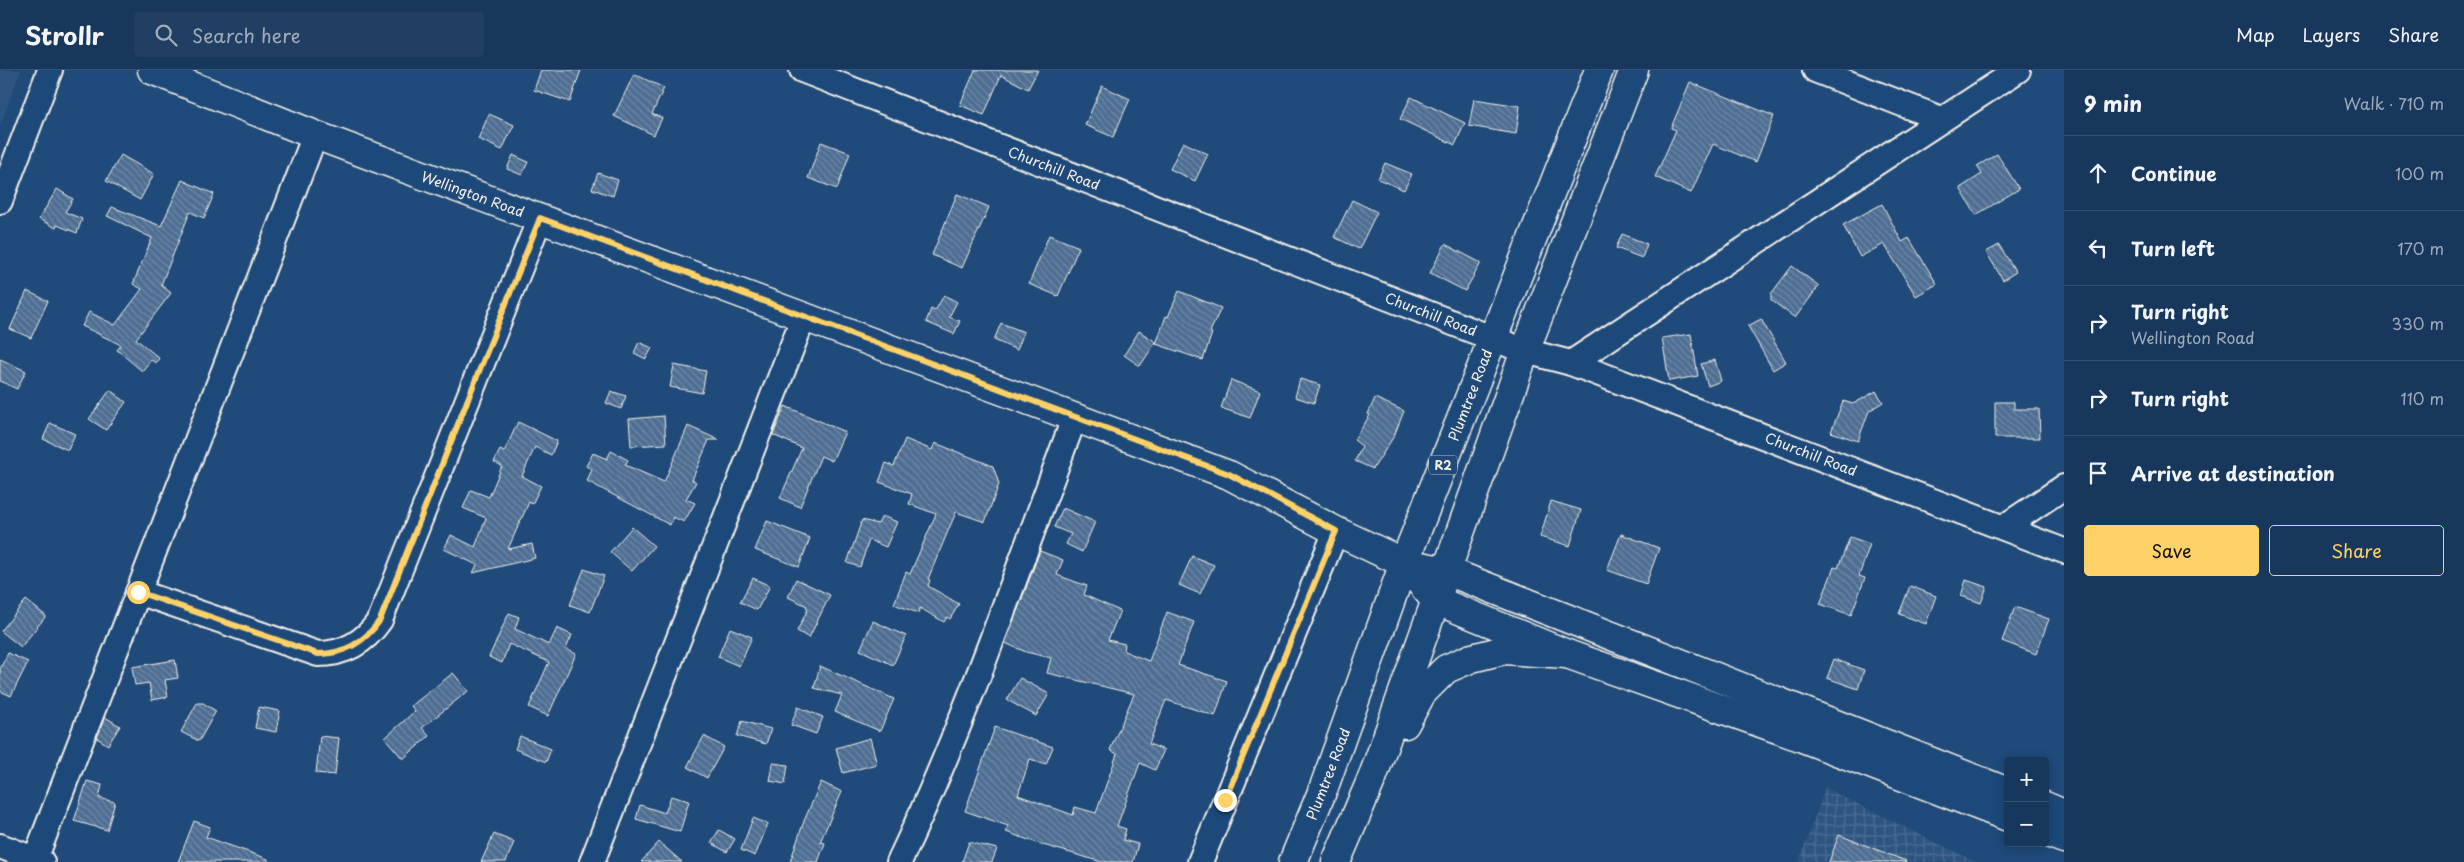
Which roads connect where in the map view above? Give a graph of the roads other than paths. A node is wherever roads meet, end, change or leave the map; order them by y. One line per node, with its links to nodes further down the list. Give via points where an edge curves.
1 (50, 70): 10 (street)
2 (152, 70): 9 (main road, Wellington Road)
3 (802, 70): 13 (street, Churchill Road)
4 (1599, 70): 13 (main road, Plumtree Road / R2)
5 (1634, 70): 14 (main road)
6 (1815, 70): 8 (street)
7 (2018, 70): 8 (street)
8 (1941, 119): 15 (street)
9 (315, 135): 11 (main road, Wellington Road); 23 (street)
10 (0, 201)
11 (540, 218): 12 (main road, Wellington Road); 23 (street, via 384,611 371,633 345,650 318,654)
12 (804, 316): 16 (main road, Wellington Road); 35 (street)
13 (1492, 338): 14 (street, Churchill Road); 21 (main road, Plumtree Road / R2)
14 (1525, 351): 15 (street, Churchill Road); 22 (main road)
15 (1571, 363): 18 (street, Churchill Road)
16 (1074, 418): 19 (main road, Wellington Road, via 1229,474); 36 (street, via 973,686)
17 (2064, 487): 18 (street)
18 (2004, 527): 20 (street, Churchill Road)
19 (1336, 531): 21 (main road, Wellington Road); 37 (street)
20 (2064, 551)
21 (1404, 563): 22 (main road); 24 (main road); 38 (main road, Plumtree Road / R2, via 1324,787)
22 (1447, 571): 24 (main road); 27 (main road)
23 (138, 592): 34 (street)
24 (1435, 600): 25 (main road); 26 (main road)
25 (1567, 654): 26 (main road, via 1504,650 1446,669 1422,694); 30 (main road, via 1800,737)
26 (1373, 776): 39 (main road)
27 (2004, 790)
28 (2049, 808): 29 (main road)
29 (2064, 814)
30 (2004, 815)
31 (2049, 833): 32 (main road)
32 (2064, 839)
33 (0, 846): 34 (street)
34 (37, 861)
35 (592, 862)
36 (899, 862)
37 (1200, 862)
38 (1293, 862)
39 (1336, 862)

